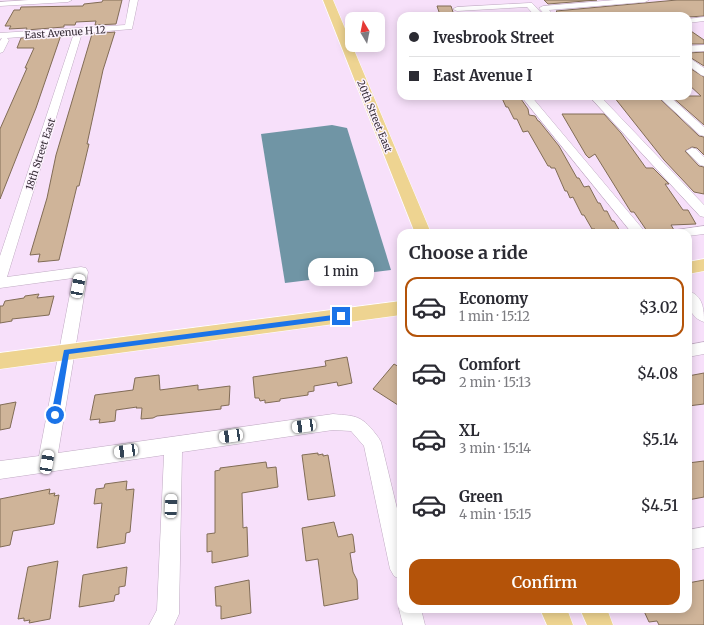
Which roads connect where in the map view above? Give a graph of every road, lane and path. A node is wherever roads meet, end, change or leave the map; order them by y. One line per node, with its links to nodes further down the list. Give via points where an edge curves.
1 (68, 0): 5 (street)
2 (134, 0): 13 (street, East Avenue H 12, via 129,27)
3 (328, 0): 26 (main road, 20th Street East)
4 (646, 0): 10 (street, via 543,8)
5 (0, 4)
6 (495, 7): 7 (street, via 457,8); 8 (street); 9 (street, via 529,5)
7 (460, 12)
8 (499, 12)
9 (536, 12)
10 (547, 12)
11 (704, 20): 12 (street)
12 (692, 21)
13 (80, 30): 14 (street, East Avenue H 12); 32 (street, 18th Street East)
14 (2, 43)
15 (704, 48): 16 (street)
16 (692, 49)
17 (692, 63): 18 (street)
18 (704, 73)
19 (529, 100): 27 (street)
20 (598, 100): 25 (street)
21 (667, 100): 22 (street)
22 (704, 133)
23 (704, 150): 24 (street, via 692,151)
24 (704, 163)
25 (704, 213)
26 (420, 229)
27 (636, 229)
28 (704, 230): 29 (street)
29 (692, 232)
30 (704, 265): 31 (main road)
31 (692, 267)
32 (0, 277)
33 (0, 282): 39 (street, via 81,272)
34 (692, 301): 36 (street)
35 (397, 309): 39 (main road)
36 (704, 316)
37 (704, 348): 38 (street)
38 (692, 350)
39 (66, 352): 40 (main road); 42 (street)
40 (0, 361)
41 (173, 445): 42 (street); 46 (street, via 333,422 356,424 372,442); 50 (street, via 168,614)
42 (47, 462): 43 (street)
43 (0, 470)
44 (704, 537): 45 (street)
45 (692, 539)
46 (397, 551)
47 (411, 613): 51 (street)
48 (555, 613): 52 (main road)
49 (595, 613): 53 (main road)
50 (160, 625)
51 (414, 625)
52 (560, 625)
53 (600, 625)

